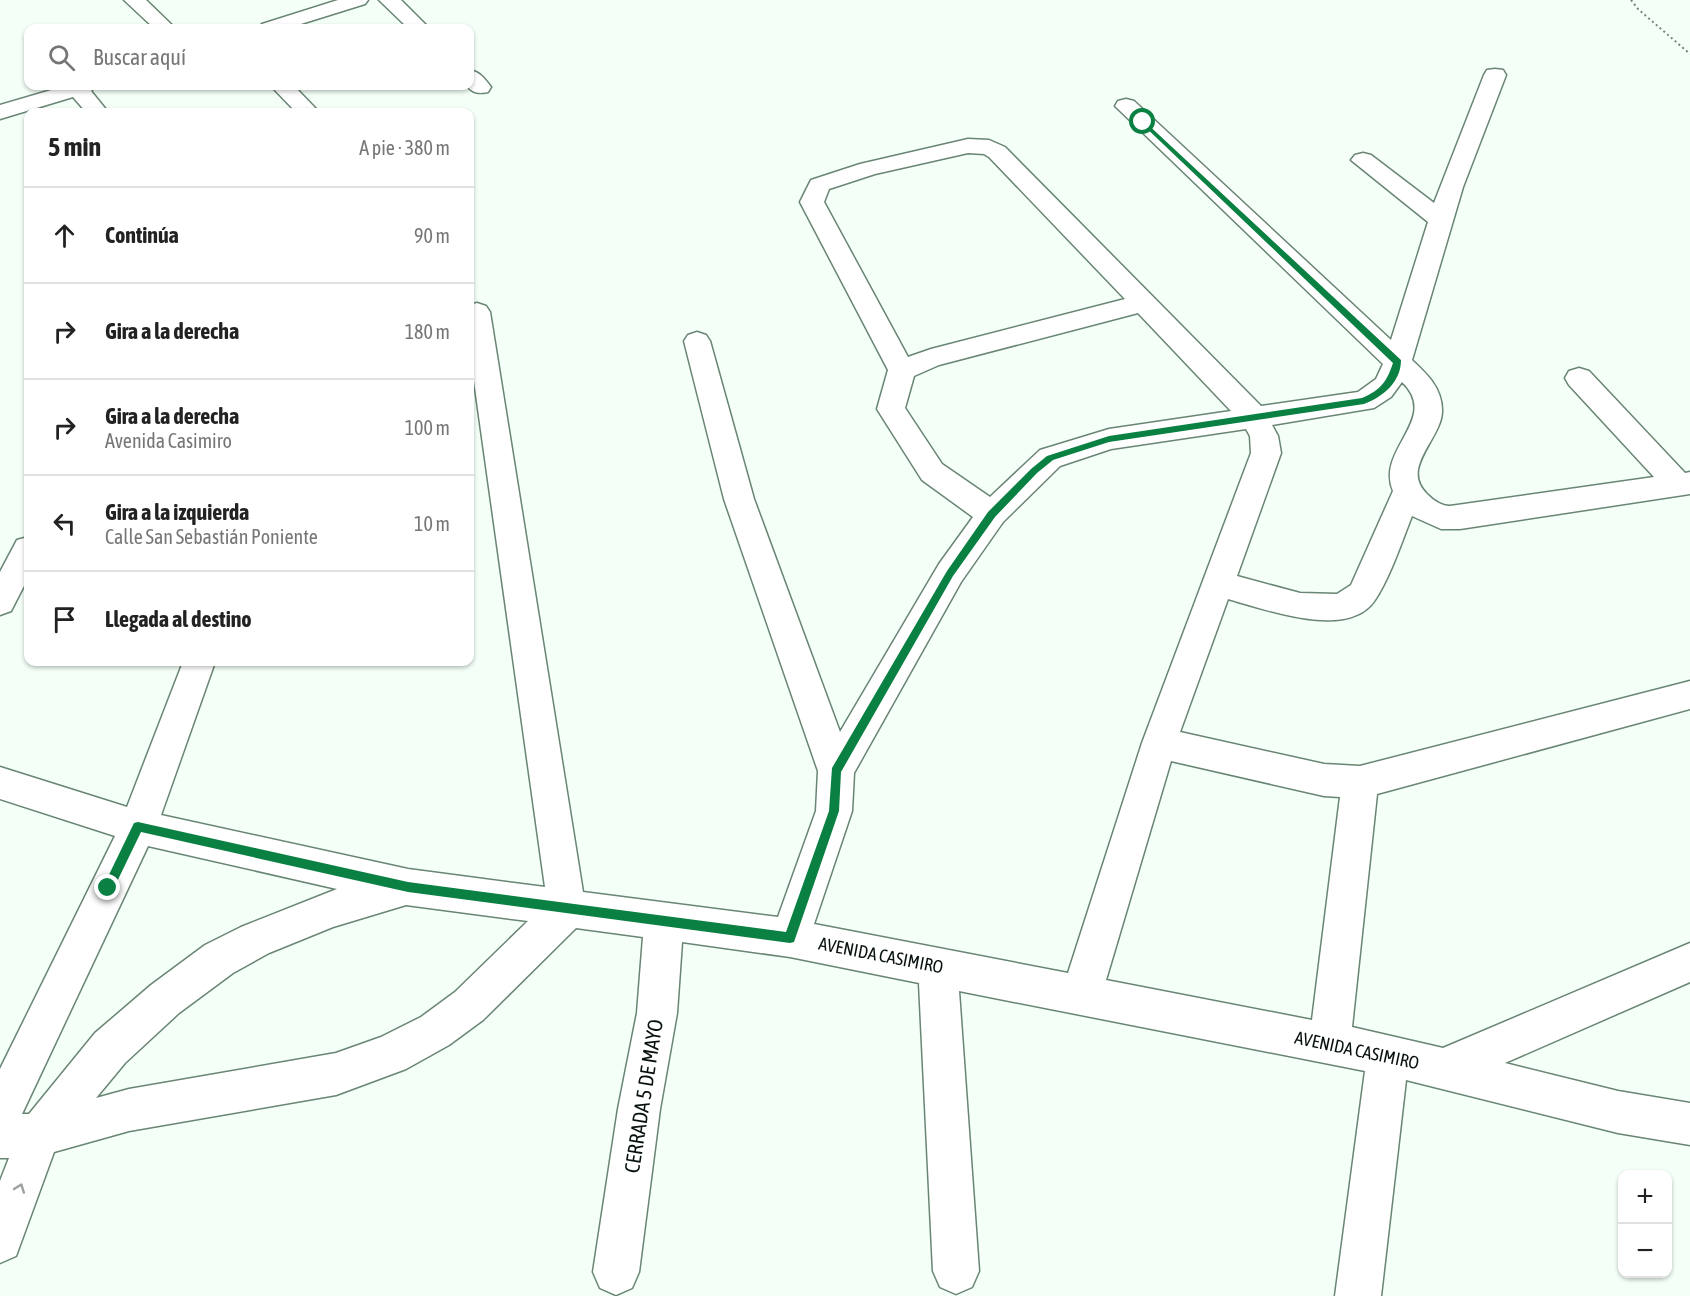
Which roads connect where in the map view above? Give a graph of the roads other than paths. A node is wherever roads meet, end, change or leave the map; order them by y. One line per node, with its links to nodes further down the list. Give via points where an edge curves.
1 (134, 0): 5 (street)
2 (358, 0): 4 (street)
3 (389, 0): 7 (street)
4 (332, 4): 6 (street)
5 (161, 24)
6 (280, 24)
7 (415, 24)
8 (1495, 75): 17 (street)
9 (71, 90): 15 (street)
10 (83, 90): 13 (street)
11 (286, 90): 14 (street)
12 (1126, 105): 21 (street)
13 (94, 108)
14 (304, 108)
15 (0, 112)
16 (1363, 160): 17 (street)
17 (1440, 219): 21 (street)
18 (1143, 303): 22 (street, via 931,358); 22 (street, via 989,147 968,146 868,169 819,185 812,202); 24 (street)
19 (477, 312): 39 (street)
20 (697, 341): 34 (street, via 739,499)
21 (1398, 362): 24 (street, via 1388,386 1364,401); 26 (street, via 1421,384 1429,406 1428,418 1404,467)
22 (902, 370): 27 (street, via 891,409 932,472)
23 (1579, 378): 25 (street)
24 (1253, 416): 27 (street, via 1109,439 1050,458); 29 (street, via 1264,436 1266,453)
25 (1685, 484): 26 (street, via 1443,517 1422,507)
26 (1408, 491): 29 (street, via 1363,593 1342,607 1300,606)
27 (992, 514): 34 (street, via 950,573)
28 (24, 557): 30 (street)
29 (1218, 583): 33 (street)
30 (0, 602)
31 (198, 666): 37 (street)
32 (1690, 695): 35 (street)
33 (1159, 743): 35 (street, via 1324,780); 44 (street)
34 (836, 771): 41 (street, via 834,811)
35 (1360, 782): 45 (street)
36 (0, 783): 37 (street, AVENIDA CASIMIRO)
37 (138, 827): 38 (street, AVENIDA CASIMIRO); 48 (street)
38 (408, 887): 39 (street, AVENIDA CASIMIRO); 50 (street, via 331,909 219,959 165,999)
39 (567, 910): 40 (street, AVENIDA CASIMIRO); 50 (street, via 469,1006 435,1031 391,1054 336,1074 129,1110)
40 (664, 920): 41 (street, AVENIDA CASIMIRO); 53 (street, CERRADA 5 DE MAYO, via 657,1014)
41 (790, 938): 43 (street, AVENIDA CASIMIRO)
42 (1690, 962): 47 (street)
43 (938, 967): 44 (street, AVENIDA CASIMIRO); 52 (street)
44 (1082, 993): 45 (street, AVENIDA CASIMIRO)
45 (1330, 1044): 46 (street, AVENIDA CASIMIRO)
46 (1389, 1054): 47 (street, AVENIDA CASIMIRO); 54 (street)
47 (1443, 1069): 49 (street, AVENIDA CASIMIRO, via 1618,1112)
48 (0, 1114)
49 (1690, 1124)
50 (20, 1136): 51 (street, one-way to 50)
51 (0, 1240)
52 (956, 1271)
53 (616, 1272)
54 (1358, 1296)

